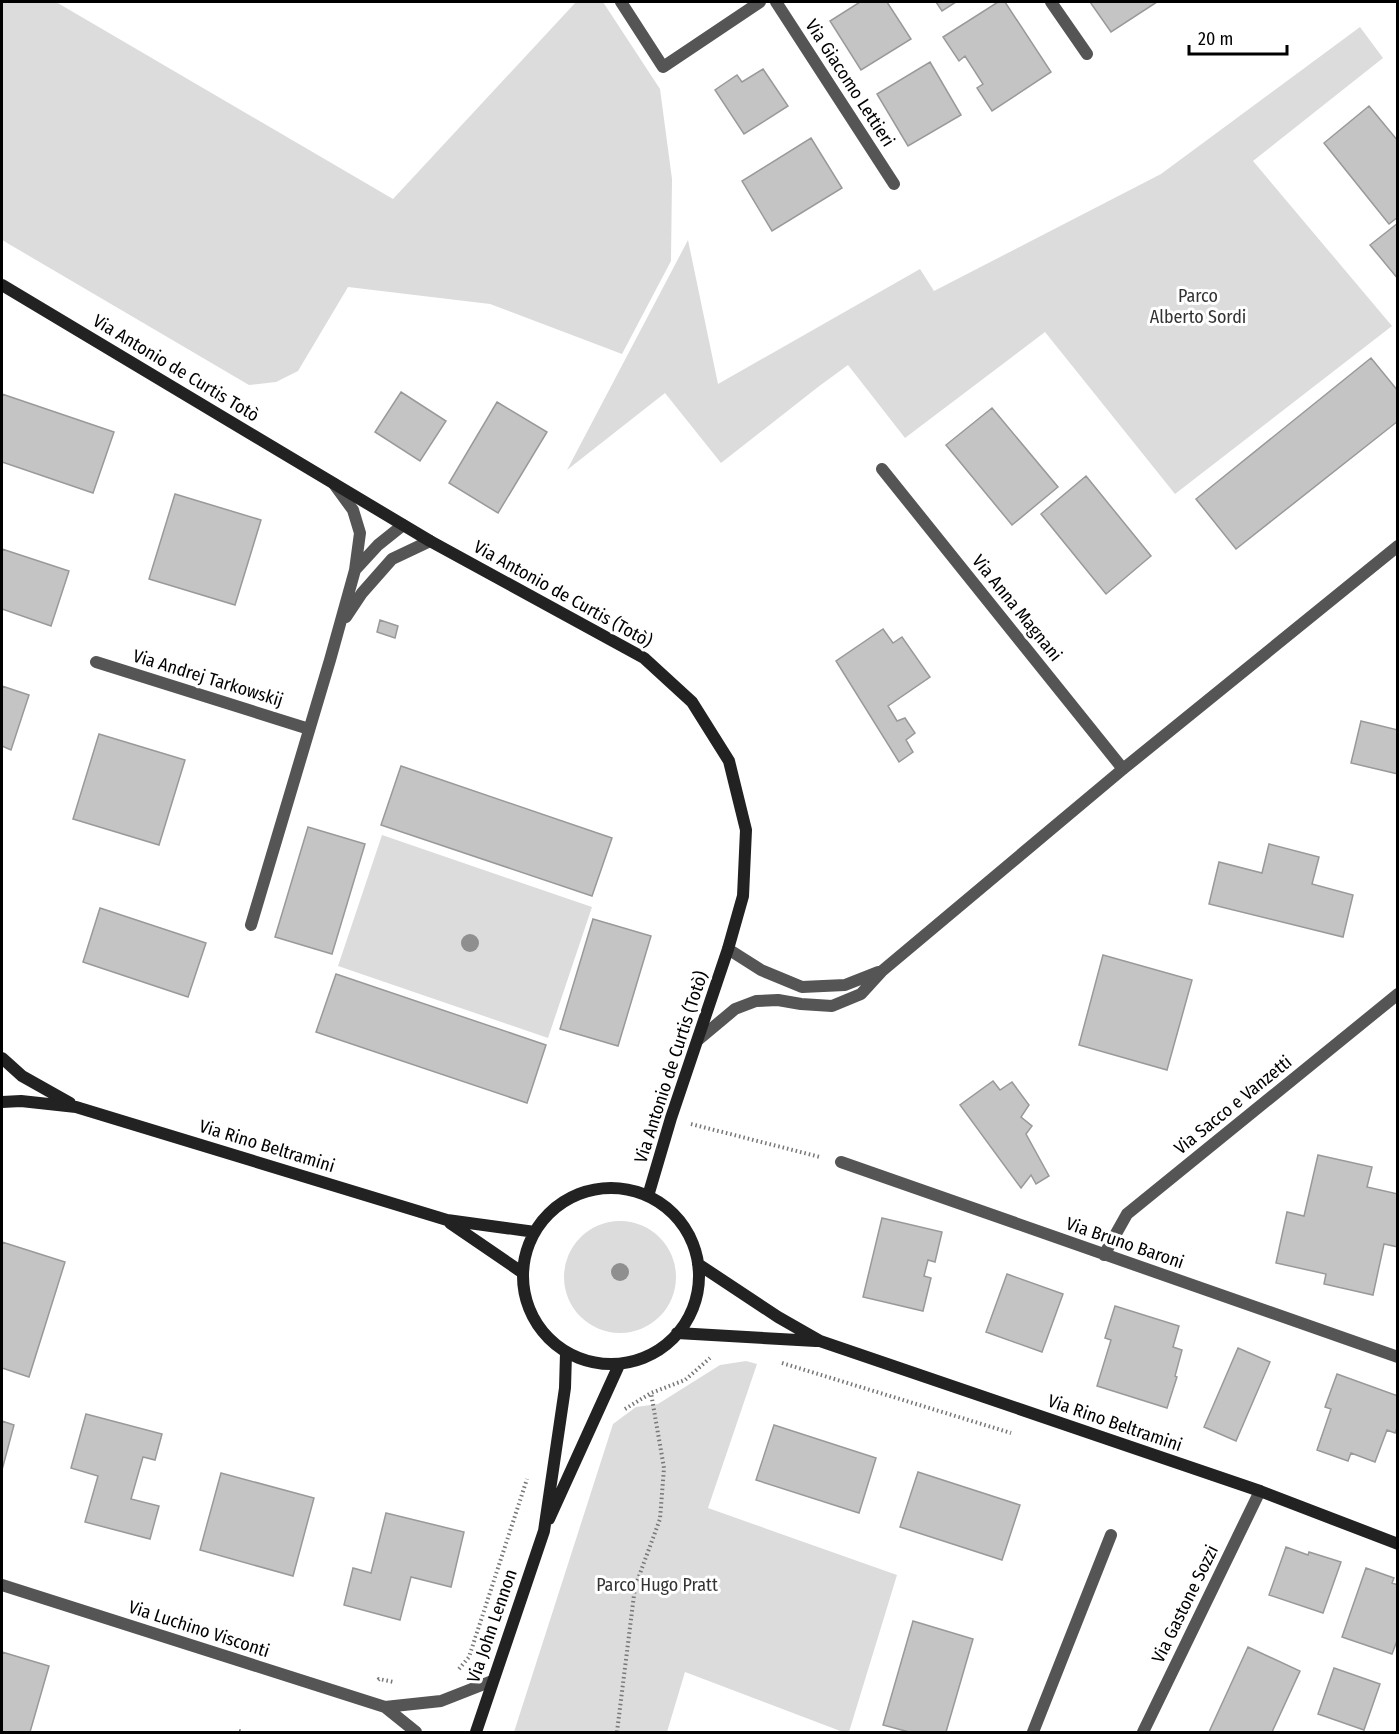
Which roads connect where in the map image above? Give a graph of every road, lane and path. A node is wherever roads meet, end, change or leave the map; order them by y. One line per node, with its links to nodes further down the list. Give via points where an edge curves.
1 (621, 2): 2 (street, via 663,67)
2 (760, 2)
3 (776, 2): 6 (street, Via Giacomo Lettieri)
4 (1051, 2): 5 (street)
5 (1087, 54)
6 (894, 184)
7 (2, 285): 9 (street, Via Antonio de Curtis Totò)
8 (882, 470): 17 (street, Via Anna Magnani)
9 (332, 482): 10 (street, Via Antonio de Curtis (Totò)); 13 (street, via 353,510 360,533)
10 (403, 525): 11 (street, Via Antonio de Curtis (Totò)); 13 (street)
11 (430, 541): 14 (street, via 392,560 362,593); 19 (street, Via Antonio de Curtis (Totò), via 644,658 692,702 729,761 746,830 743,896)
12 (1398, 546): 17 (street)
13 (355, 570): 14 (street)
14 (339, 629): 16 (street)
15 (96, 662): 16 (street, Via Andrej Tarkowskij)
16 (309, 729): 18 (street)
17 (1123, 769): 20 (street)
18 (251, 925)
19 (728, 949): 20 (street, via 761,970 802,987 845,985); 22 (street, Via Antonio de Curtis (Totò))
20 (882, 971): 22 (street, via 861,994 832,1006 756,1001 735,1009)
21 (1398, 994): 31 (street, Via Sacco e Vanzetti, via 1127,1214)
22 (698, 1040): 28 (street, Via Antonio de Curtis (Totò))
23 (2, 1058): 25 (street, Via Rino Beltramini, via 22,1076)
24 (2, 1102): 25 (street, Via Rino Beltramini)
25 (76, 1107): 29 (street, Via Rino Beltramini)
26 (697, 1125): 27 (path)
27 (842, 1162): 31 (street, Via Bruno Baroni)
28 (648, 1197): 30 (street, via 621,1189 594,1190 568,1199 546,1215); 32 (street, via 672,1213 689,1236)
29 (447, 1220): 30 (street, Via Rino Beltramini); 33 (street, Via Rino Beltramini)
30 (535, 1232): 33 (street)
31 (1104, 1255): 38 (street, Via Bruno Baroni)
32 (698, 1264): 34 (street, via 696,1306); 35 (street, Via Rino Beltramini)
33 (523, 1273): 36 (street, via 523,1289 531,1314 546,1336)
34 (677, 1333): 35 (street, Via Rino Beltramini); 39 (street, via 646,1358)
35 (820, 1341): 43 (street, Via Rino Beltramini)
36 (566, 1353): 39 (street); 44 (street, Via John Lennon, via 565,1388)
37 (711, 1357): 40 (path, via 685,1380)
38 (1398, 1357)
39 (619, 1365): 44 (street, Via John Lennon)
40 (651, 1393): 41 (path); 55 (path, via 664,1468 660,1519 635,1587)
41 (616, 1414)
42 (527, 1478): 48 (path, via 469,1657)
43 (1260, 1491): 46 (street, Via Rino Beltramini); 57 (street, Via Gastone Sozzi)
44 (544, 1531): 50 (street, Via John Lennon)
45 (1111, 1535): 56 (street)
46 (1398, 1544)
47 (2, 1585): 52 (street, Via Luchino Visconti)
48 (457, 1670)
49 (379, 1679): 51 (path)
50 (492, 1681): 52 (street, Via Luchino Visconti, via 441,1701); 54 (street, Via John Lennon)
51 (399, 1683)
52 (385, 1707): 53 (street, Via Luchino Visconti)
53 (416, 1732)
54 (476, 1732)
55 (617, 1732)
56 (1034, 1732)
57 (1143, 1732)

